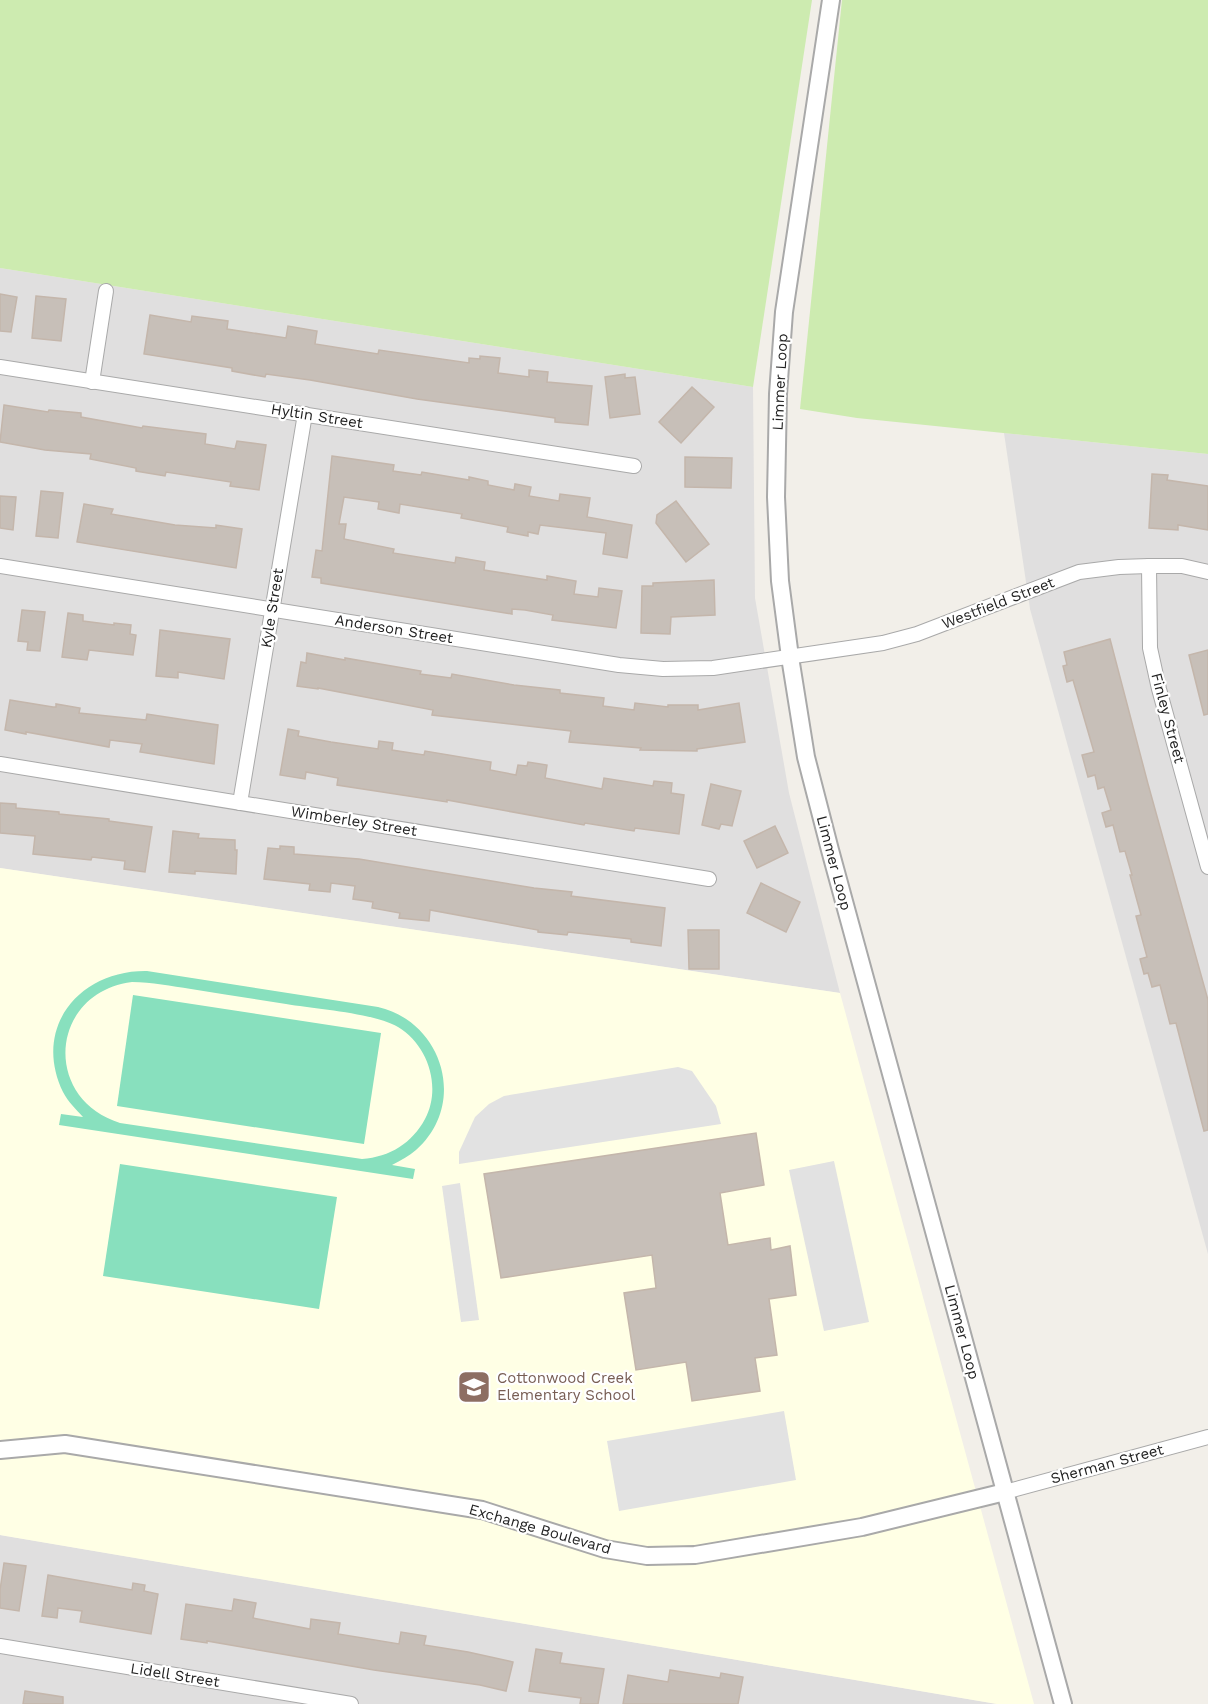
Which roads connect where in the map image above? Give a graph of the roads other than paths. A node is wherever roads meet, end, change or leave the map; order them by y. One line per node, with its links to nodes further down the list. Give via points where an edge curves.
1 (831, 0): 11 (street, Limmer Loop, via 784,312 778,394 776,497)
2 (106, 291): 4 (street)
3 (0, 367): 4 (street, Hyltin Street)
4 (92, 382): 5 (street, Hyltin Street)
5 (304, 414): 6 (street, Hyltin Street); 10 (street, Kyle Street)
6 (634, 465)
7 (0, 566): 10 (street, Anderson Street)
8 (1149, 566): 9 (street, Westfield Street, via 1182,566); 11 (street, Westfield Street, via 1079,572 917,634); 14 (street, Finley Street, via 1150,648)
9 (1208, 572)
10 (272, 609): 11 (street, Anderson Street, via 663,669 713,668); 13 (street, Kyle Street)
11 (789, 657): 18 (street, Limmer Loop, via 806,757 830,850)
12 (0, 764): 13 (street, Wimberley Street)
13 (240, 803): 15 (street, Wimberley Street)
14 (1208, 867)
15 (709, 879)
16 (1208, 1437): 18 (street, Sherman Street)
17 (0, 1450): 18 (street, Exchange Boulevard, via 65,1444 470,1509 605,1549 647,1556 695,1556 862,1527)
18 (1005, 1492): 21 (street, Limmer Loop)
19 (0, 1646): 20 (street, Lidell Street)
20 (351, 1704)
21 (1063, 1704)

